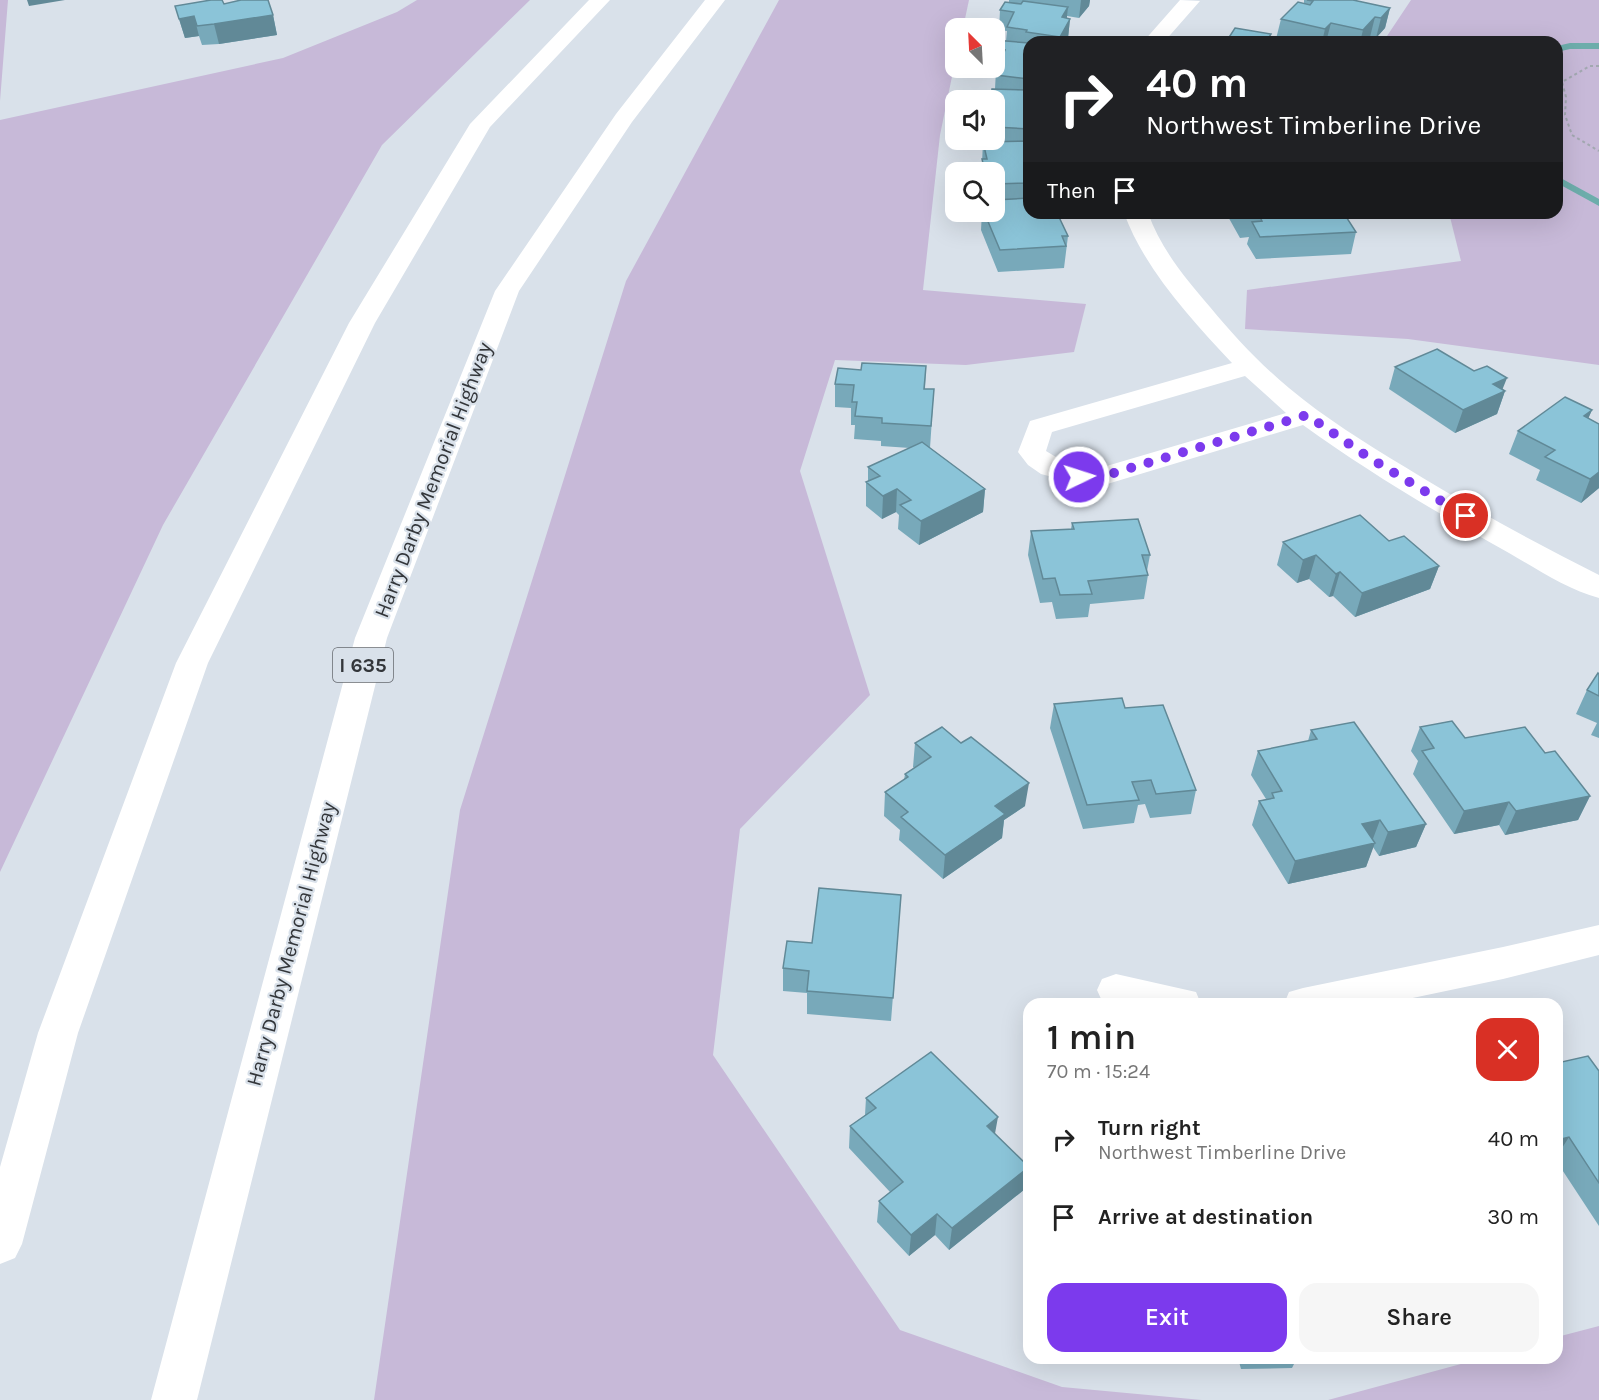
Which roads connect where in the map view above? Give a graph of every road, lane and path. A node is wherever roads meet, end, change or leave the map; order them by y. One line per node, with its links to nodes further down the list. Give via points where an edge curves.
1 (600, 0): 17 (main road, via 481,124 362,323 192,663 58,1033)
2 (715, 0): 18 (main road, Harry Darby Memorial Highway / I 635, via 624,119 507,291 370,638)
3 (1190, 1): 4 (main road)
4 (1158, 36)
5 (1599, 66): 6 (path, via 1590,66)
6 (1563, 80)
7 (1563, 85): 8 (path, via 1565,115 1572,135)
8 (1599, 151)
9 (1139, 219): 10 (main road, via 1155,252 1182,289)
10 (1251, 367): 11 (main road); 11 (main road, via 1040,427 1032,452 1040,463 1065,475 1094,479)
11 (1307, 415): 12 (main road, via 1448,506)
12 (1599, 588)
13 (1599, 940): 16 (main road)
14 (1116, 990): 15 (main road)
15 (1154, 998)
16 (1332, 998)
17 (0, 1244)
18 (174, 1400)

